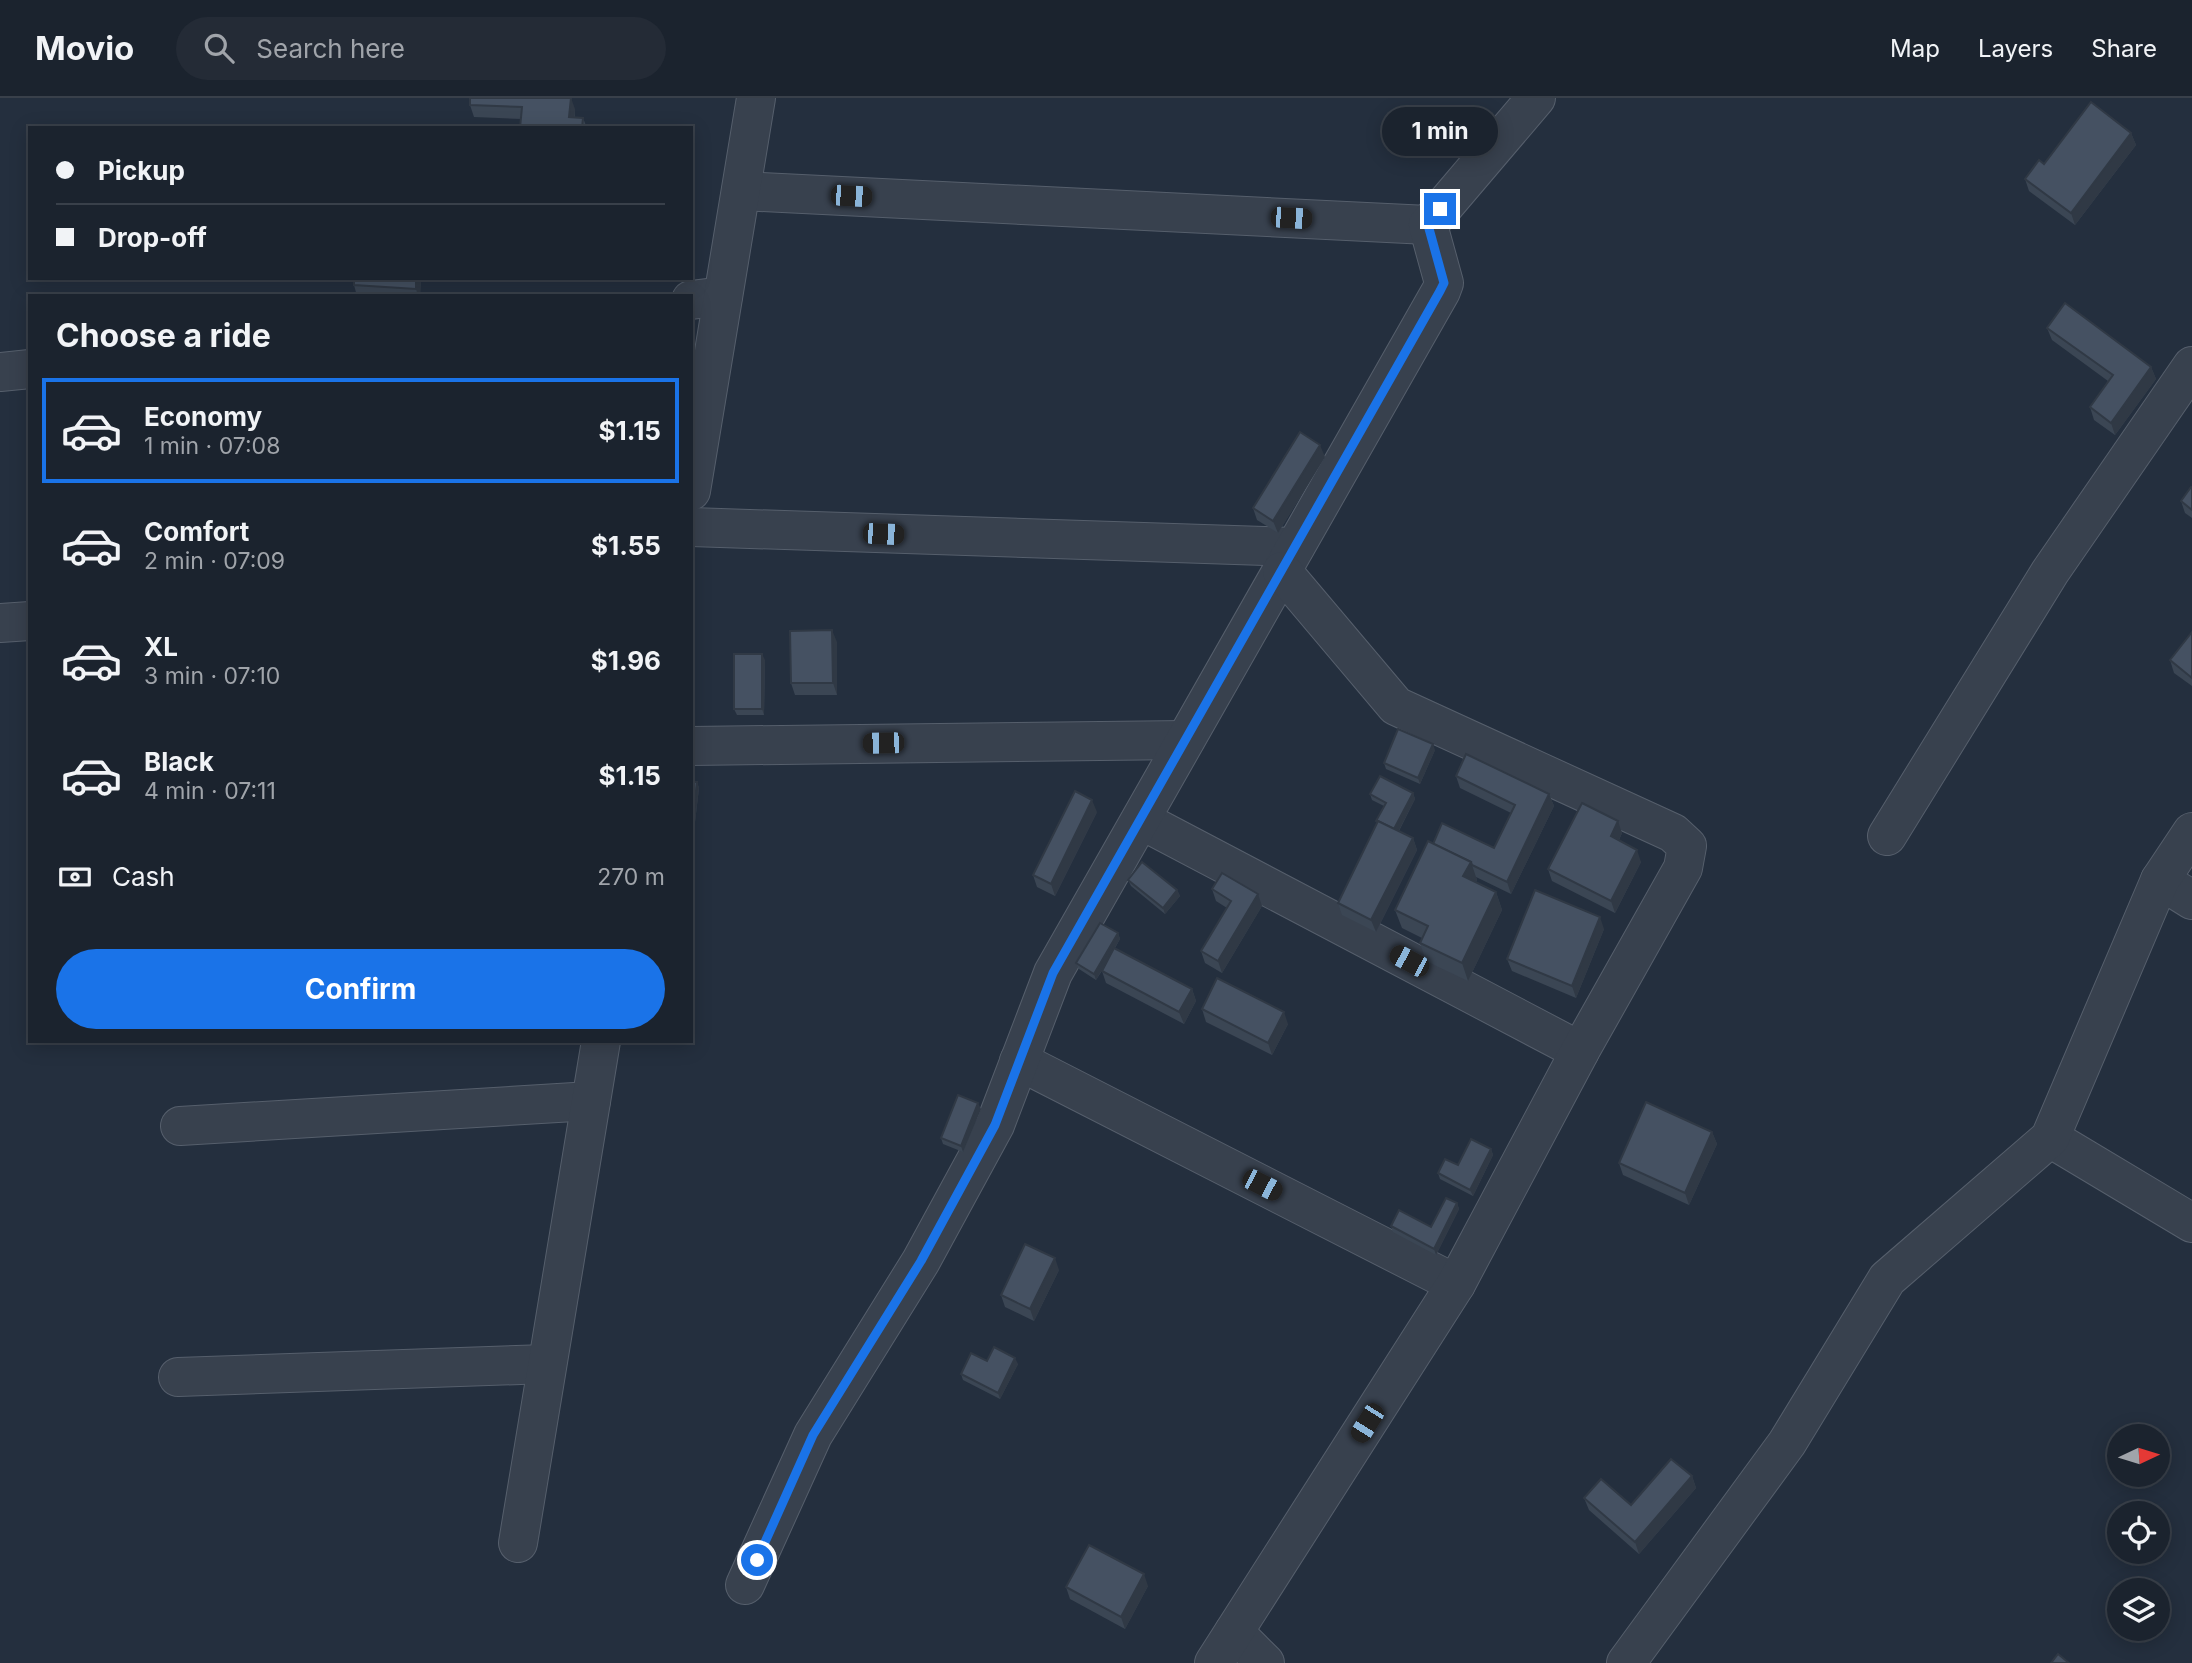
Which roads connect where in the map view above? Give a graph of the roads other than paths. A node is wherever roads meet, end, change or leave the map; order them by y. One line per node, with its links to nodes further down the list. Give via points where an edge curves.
1 (756, 98): 3 (street)
2 (1536, 98): 4 (street)
3 (741, 191): 4 (street); 5 (street)
4 (1428, 225): 11 (street, via 1444,283)
5 (707, 298): 9 (street)
6 (2192, 366): 18 (street, via 2050,572)
7 (28, 369): 8 (street)
8 (0, 372)
9 (693, 467)
10 (693, 527): 11 (street)
11 (1288, 559): 14 (street); 22 (street, via 1396,706 1673,834 1688,846 1683,867)
12 (28, 621): 13 (street)
13 (0, 623)
14 (1185, 740): 15 (street); 16 (street)
15 (693, 746)
16 (1141, 820): 22 (street); 23 (street, via 1053,973)
17 (2192, 832): 19 (street)
18 (1887, 836)
19 (2160, 880): 20 (street); 26 (street)
20 (2192, 900)
21 (600, 1043): 24 (street)
22 (1580, 1051): 28 (street)
23 (1019, 1062): 28 (street); 32 (street, via 995,1125 921,1261 813,1435)
24 (591, 1101): 25 (street); 29 (street)
25 (180, 1126)
26 (2050, 1138): 27 (street); 35 (street, via 1887,1279 1787,1443)
27 (2192, 1223)
28 (1456, 1284): 33 (street)
29 (547, 1364): 30 (street); 31 (street)
30 (178, 1377)
31 (518, 1543)
32 (745, 1585)
33 (1224, 1647): 34 (street)
34 (1265, 1663)
35 (1626, 1663)

